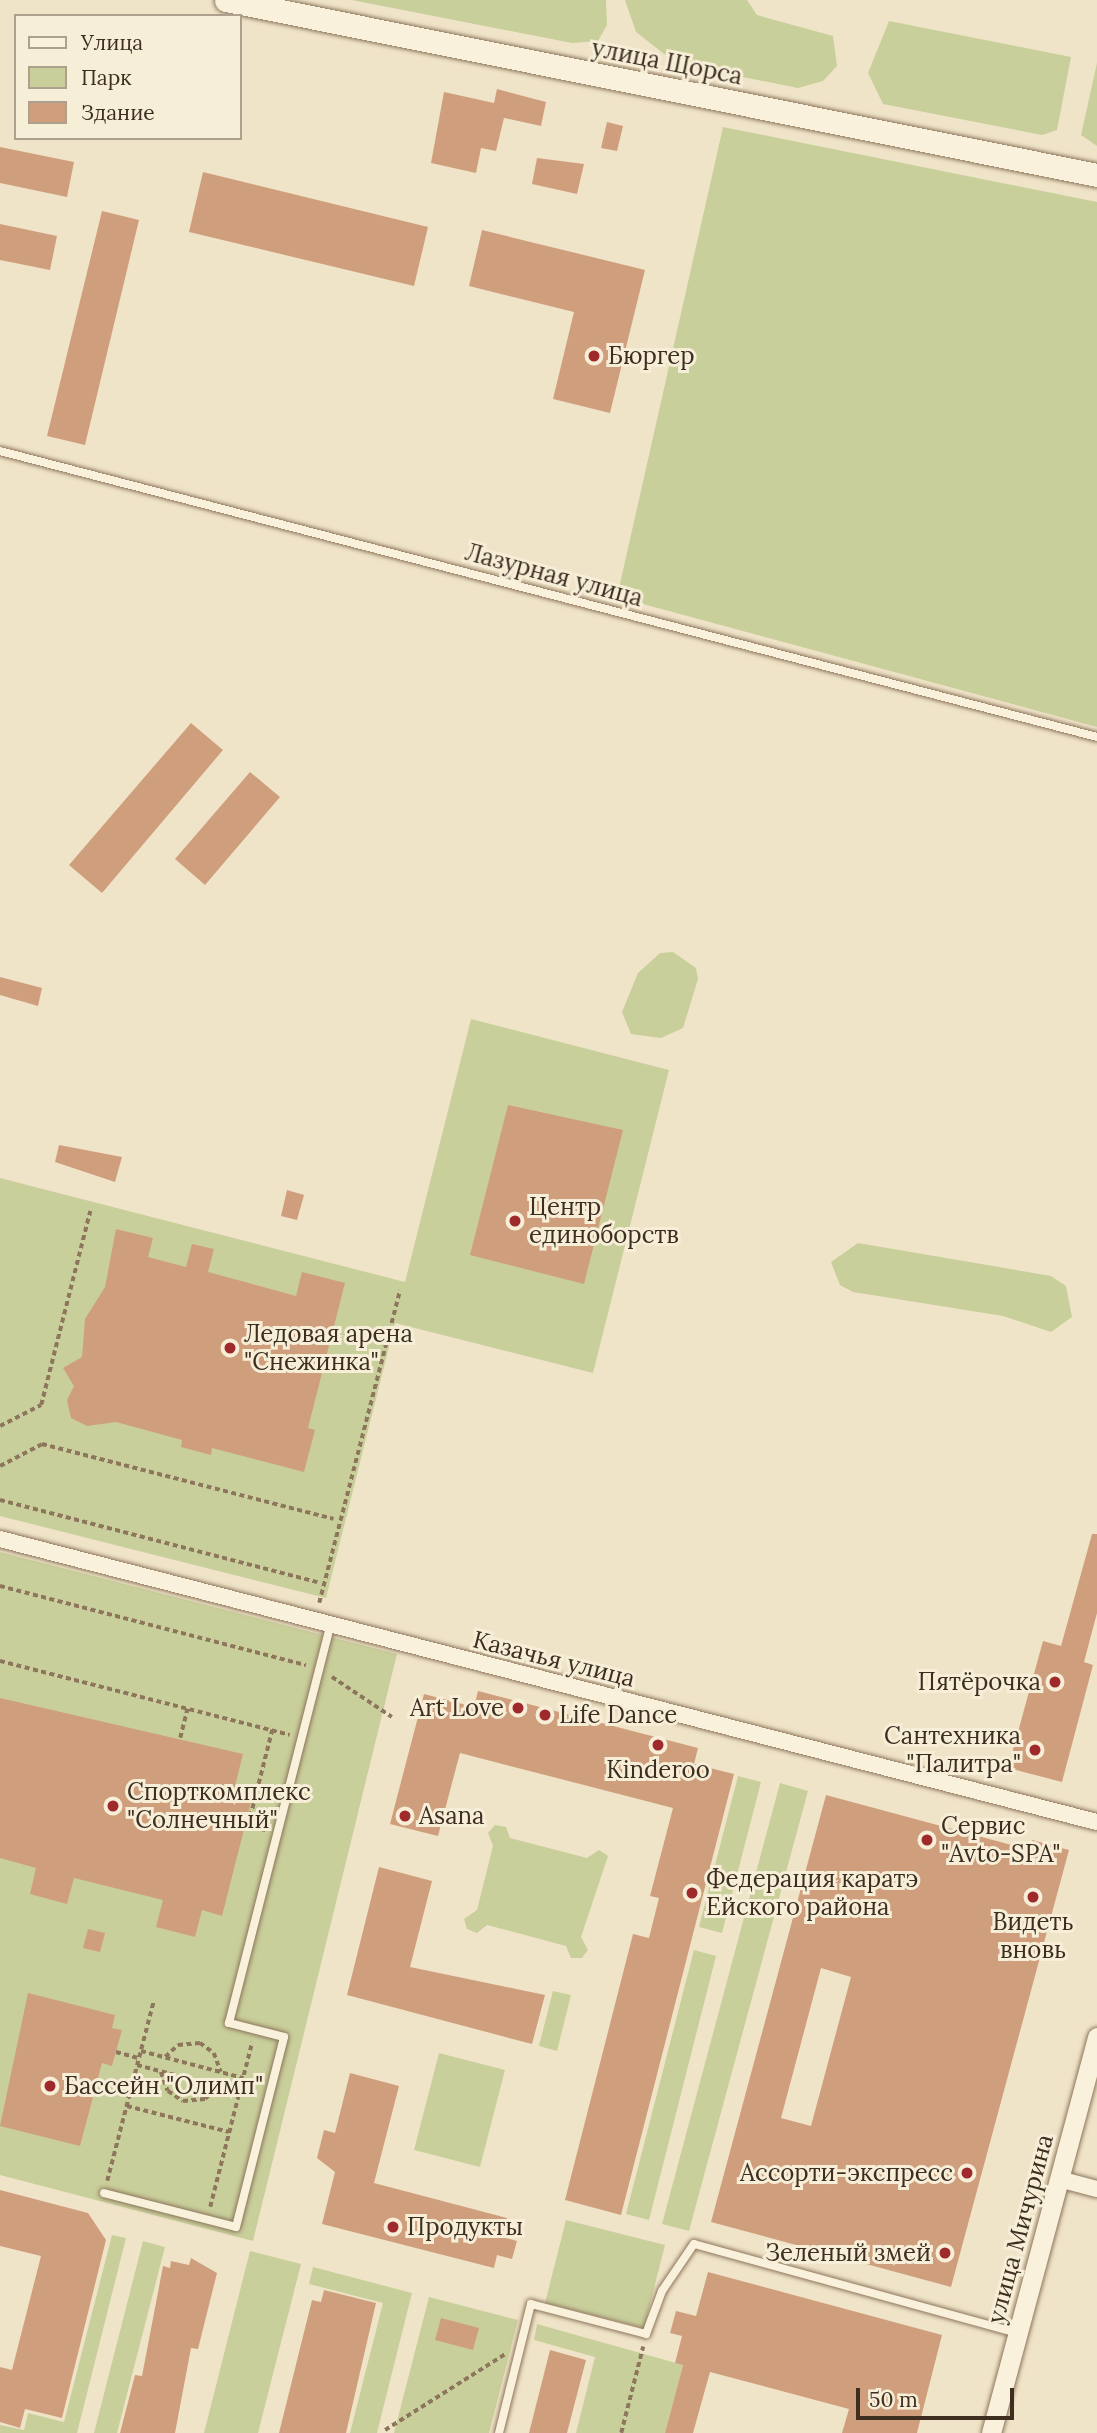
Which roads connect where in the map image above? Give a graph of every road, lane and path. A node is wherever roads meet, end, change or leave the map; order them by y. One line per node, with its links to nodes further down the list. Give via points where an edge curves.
1 (226, 0): 2 (main road, улица Щорса)
2 (1097, 176)
3 (0, 451): 4 (lane, Лазурная улица)
4 (1097, 737)
5 (90, 1211): 7 (path, via 41,1405)
6 (400, 1290): 14 (path)
7 (0, 1426)
8 (0, 1466): 10 (path, via 42,1444)
9 (0, 1500): 12 (path)
10 (334, 1519)
11 (0, 1539): 14 (street, Казачья улица)
12 (318, 1582)
13 (0, 1586): 16 (path)
14 (323, 1622): 16 (lane); 22 (street, Казачья улица)
15 (0, 1661): 17 (path)
16 (320, 1668): 18 (path); 21 (lane)
17 (188, 1708): 19 (path); 20 (path)
18 (392, 1717)
19 (272, 1730): 21 (path); 23 (path, via 247,1825)
20 (180, 1738)
21 (302, 1738): 25 (lane, via 229,2023)
22 (1097, 1822)
23 (267, 1830)
24 (153, 2003): 28 (path)
25 (255, 2030): 34 (path); 42 (lane, via 284,2037 236,2227)
26 (1097, 2037): 39 (street, улица Мичурина)
27 (116, 2052): 29 (path)
28 (141, 2052): 29 (path); 30 (path)
29 (139, 2058): 31 (path)
30 (165, 2058): 33 (path); 33 (path, via 178,2045 200,2043 214,2053)
31 (137, 2065): 32 (path); 37 (path)
32 (161, 2072): 35 (path); 35 (path, via 168,2091 183,2101 205,2099)
33 (221, 2072): 34 (path)
34 (243, 2078): 36 (path)
35 (218, 2086): 36 (path)
36 (239, 2092): 38 (path)
37 (127, 2106): 38 (path); 41 (path)
38 (229, 2132): 42 (path)
39 (1059, 2179): 40 (street); 43 (street, улица Мичурина)
40 (1097, 2189)
41 (104, 2193): 42 (lane)
42 (206, 2220)
43 (1017, 2333): 44 (lane, via 694,2244 662,2291); 49 (street, улица Мичурина)
44 (646, 2334): 45 (lane, via 531,2304); 48 (path)
45 (521, 2343): 46 (path); 47 (lane)
46 (385, 2430)
47 (499, 2433)
48 (621, 2433)
49 (991, 2433)

